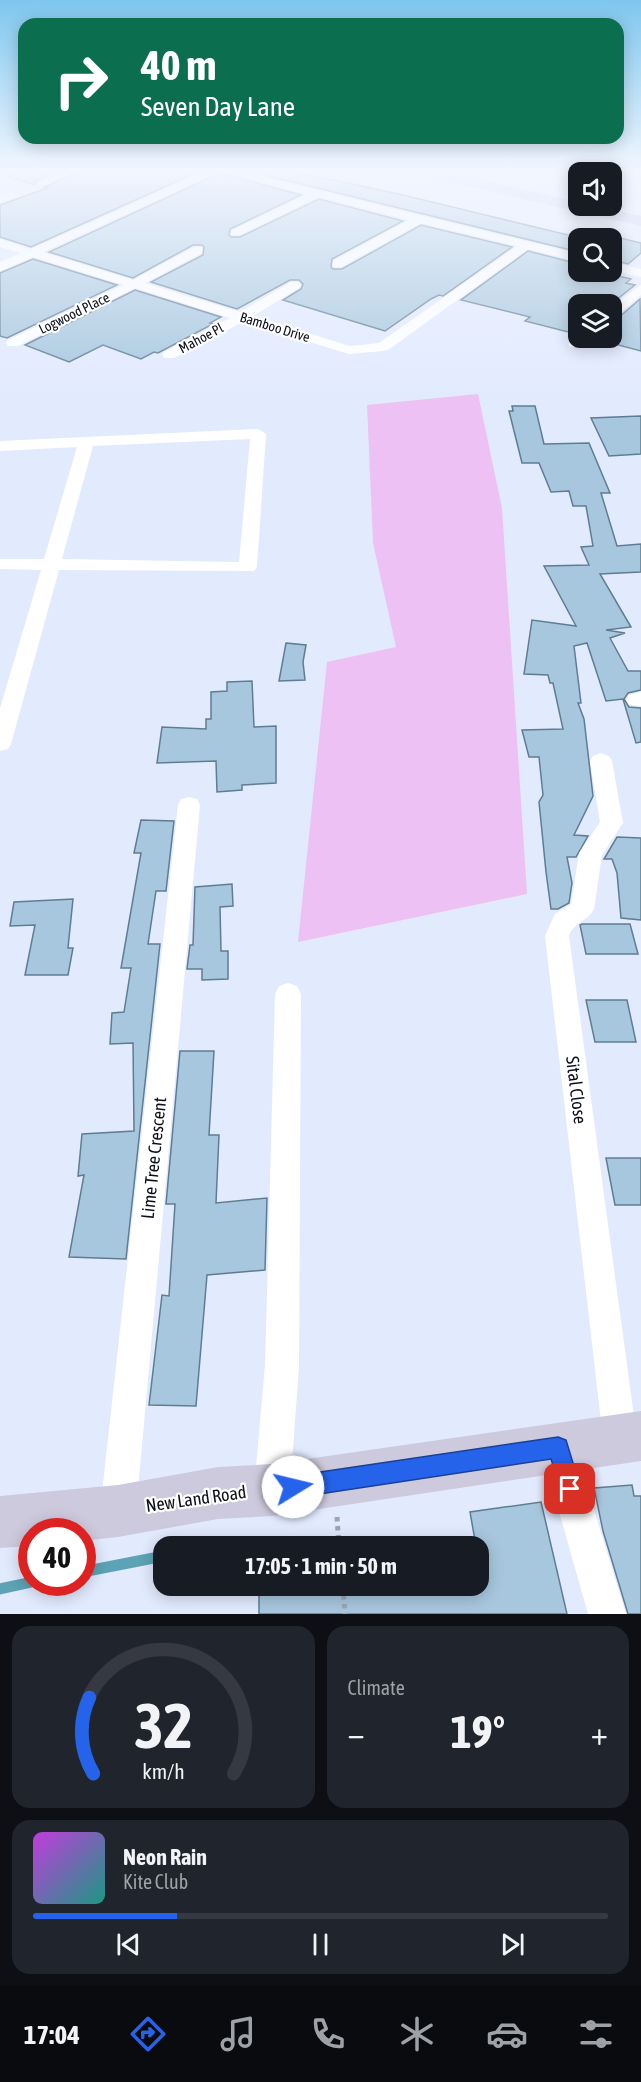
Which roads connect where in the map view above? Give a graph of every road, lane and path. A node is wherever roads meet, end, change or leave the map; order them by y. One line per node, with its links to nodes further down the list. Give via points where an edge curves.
1 (11, 246): 7 (street, Bamboo Drive)
2 (47, 246): 7 (street)
3 (369, 246): 9 (street)
4 (524, 246): 17 (street, Bamboo Drive, via 383,347 349,350)
5 (531, 246): 8 (street)
6 (198, 250): 13 (street, Logwood Place)
7 (32, 253): 10 (street); 13 (street, Bamboo Drive)
8 (568, 255)
9 (337, 264)
10 (0, 267)
11 (622, 268): 12 (street)
12 (641, 273)
13 (134, 284): 17 (street, Bamboo Drive); 18 (street, Logwood Place)
14 (296, 285): 17 (street, Mahoe Pl)
15 (641, 289): 16 (street)
16 (622, 305)
17 (242, 317): 19 (street, Mahoe Pl)
18 (13, 343)
19 (169, 355)
20 (87, 441): 21 (street); 23 (street); 23 (street, via 258,434 248,567)
21 (0, 446)
22 (0, 564): 23 (street)
23 (52, 566): 24 (street)
24 (0, 744)
25 (601, 761): 28 (street, Sital Close, via 612,823 591,853 582,909 560,924 557,936)
26 (189, 805): 31 (street, Lime Tree Crescent)
27 (288, 994): 30 (street, via 282,1366)
28 (630, 1438): 29 (street, New Land Road)
29 (558, 1448): 30 (street, New Land Road); 35 (street)
30 (272, 1490): 31 (street, New Land Road, via 218,1493)
31 (118, 1511): 32 (street, New Land Road)
32 (0, 1522)
33 (344, 1596): 34 (path)
34 (345, 1614)
35 (607, 1614)

